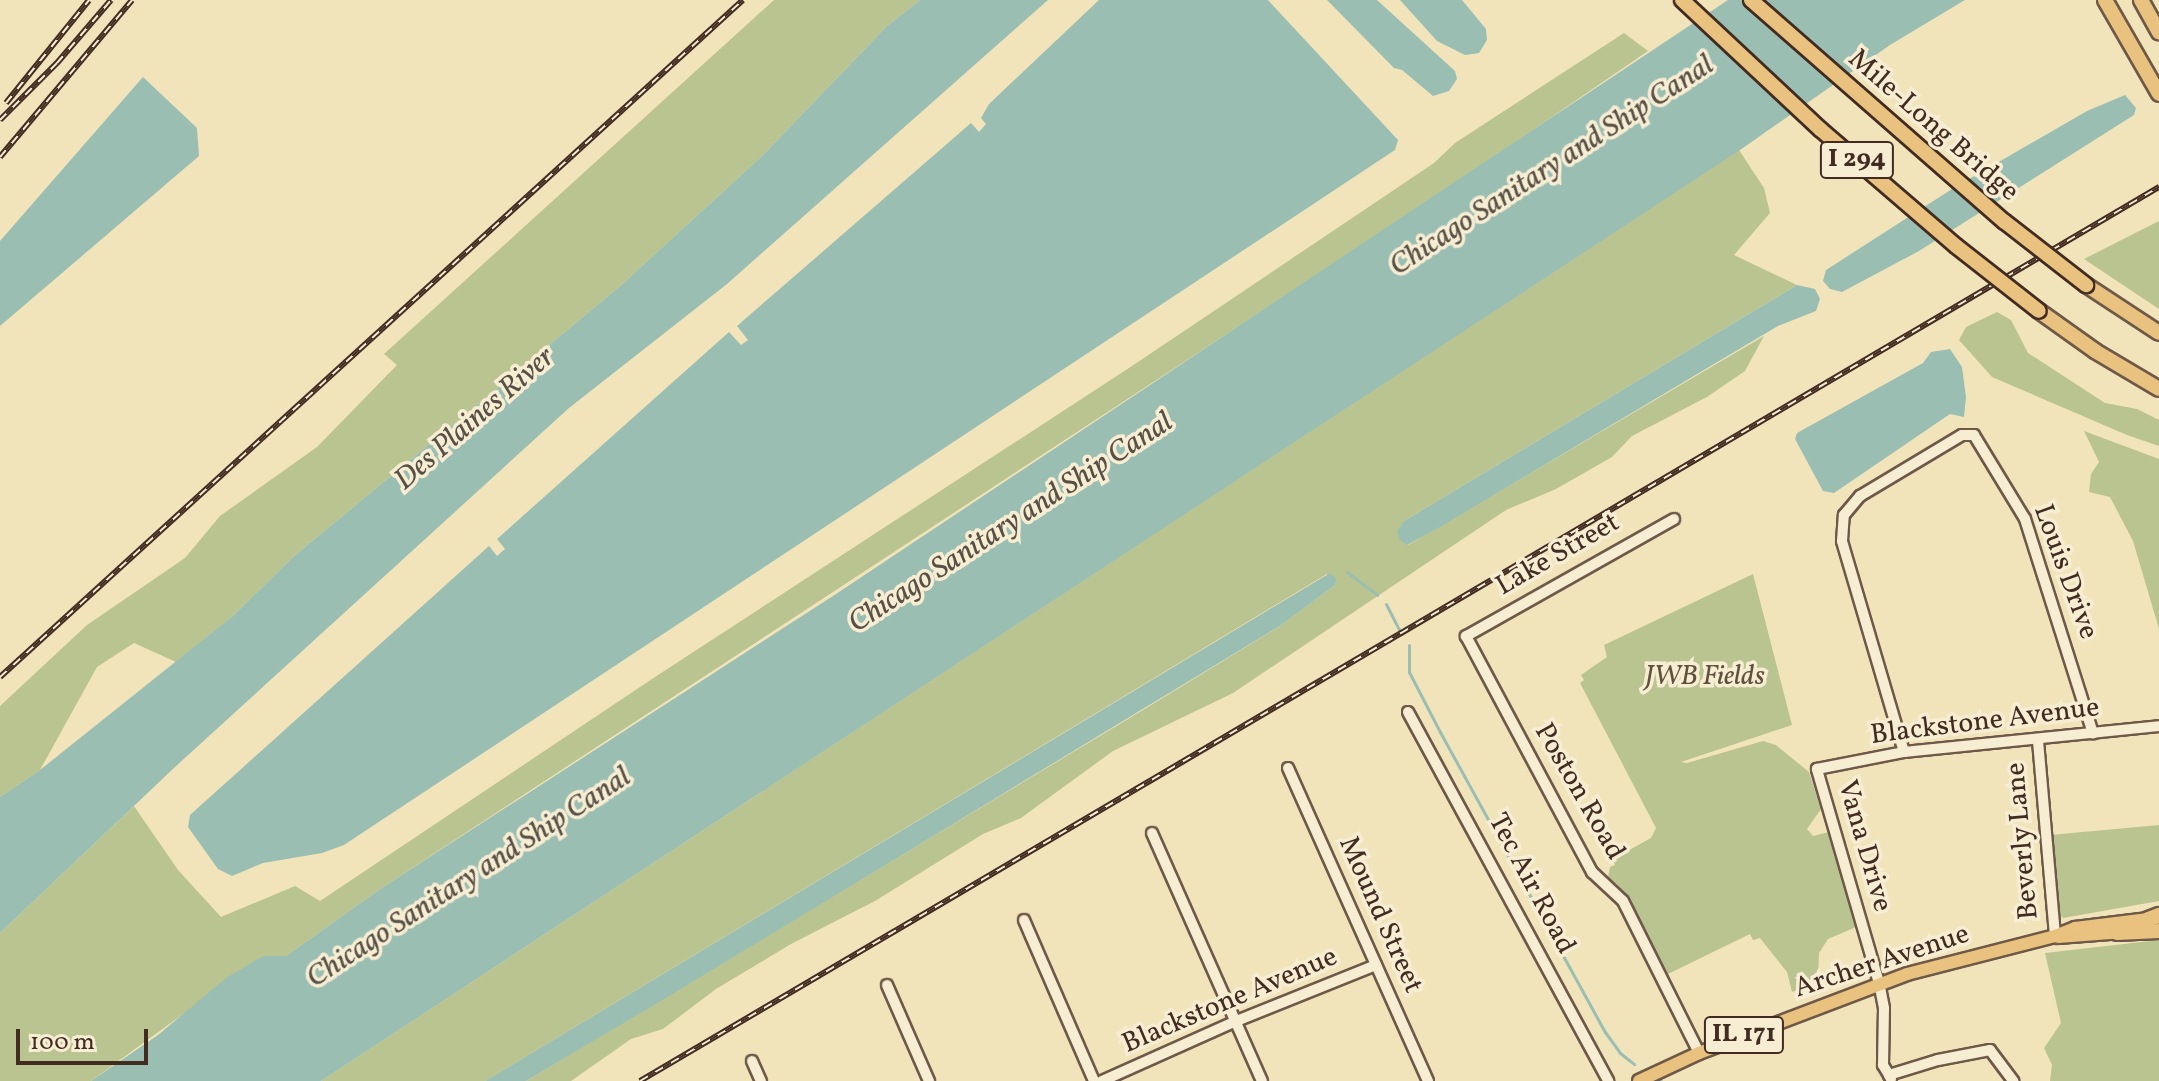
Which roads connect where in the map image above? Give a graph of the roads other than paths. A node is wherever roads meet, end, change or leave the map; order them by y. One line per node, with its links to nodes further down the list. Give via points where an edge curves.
1 (1682, 0): 8 (highway, I 294, bridge, via 1956,246 2095,351)
2 (1751, 0): 7 (highway, Mile-Long Bridge / I 294, bridge, via 1993,213)
3 (2105, 0): 6 (highway)
4 (2141, 0): 5 (highway)
5 (2159, 32)
6 (2159, 94)
7 (2159, 333)
8 (2159, 389)
9 (1674, 519): 10 (street, Lake Street)
10 (1466, 636): 27 (street, Poston Road, via 1592,872 1623,901)
11 (1408, 712): 36 (street, Tec Air Road)
12 (2159, 726): 13 (street, Blackstone Avenue)
13 (2093, 734): 14 (street, Blackstone Avenue); 15 (street, Louis Drive, via 2025,519 1974,435 1962,435 1860,496 1844,515 1842,541)
14 (2038, 741): 15 (street, Blackstone Avenue); 22 (street, Beverly Lane)
15 (1904, 752): 17 (street, Blackstone Avenue)
16 (1288, 768): 23 (street, Mound Street)
17 (1817, 769): 24 (street, Vana Drive)
18 (1152, 833): 26 (street)
19 (1024, 920): 32 (street)
20 (2157, 922): 21 (highway); 22 (main road, Archer Avenue / IL 171, via 2075,928)
21 (2117, 933): 22 (main road, Archer Avenue / IL 171)
22 (2055, 936): 24 (main road, Archer Avenue / IL 171)
23 (1376, 965): 26 (street, Blackstone Avenue); 35 (street, Mound Street)
24 (1879, 983): 27 (main road, Archer Avenue / IL 171); 29 (street, Vana Drive, via 1883,1065)
25 (887, 985): 31 (street)
26 (1234, 1022): 33 (street, Blackstone Avenue); 34 (street)
27 (1699, 1053): 37 (main road, Archer Avenue / IL 171)
28 (752, 1061): 30 (street)
29 (1890, 1078): 38 (street, via 1938,1060 1990,1050)
30 (761, 1081)
31 (929, 1081)
32 (1094, 1081)
33 (1102, 1081)
34 (1262, 1081)
35 (1428, 1081)
36 (1608, 1081)
37 (1639, 1081)
38 (2013, 1081)

